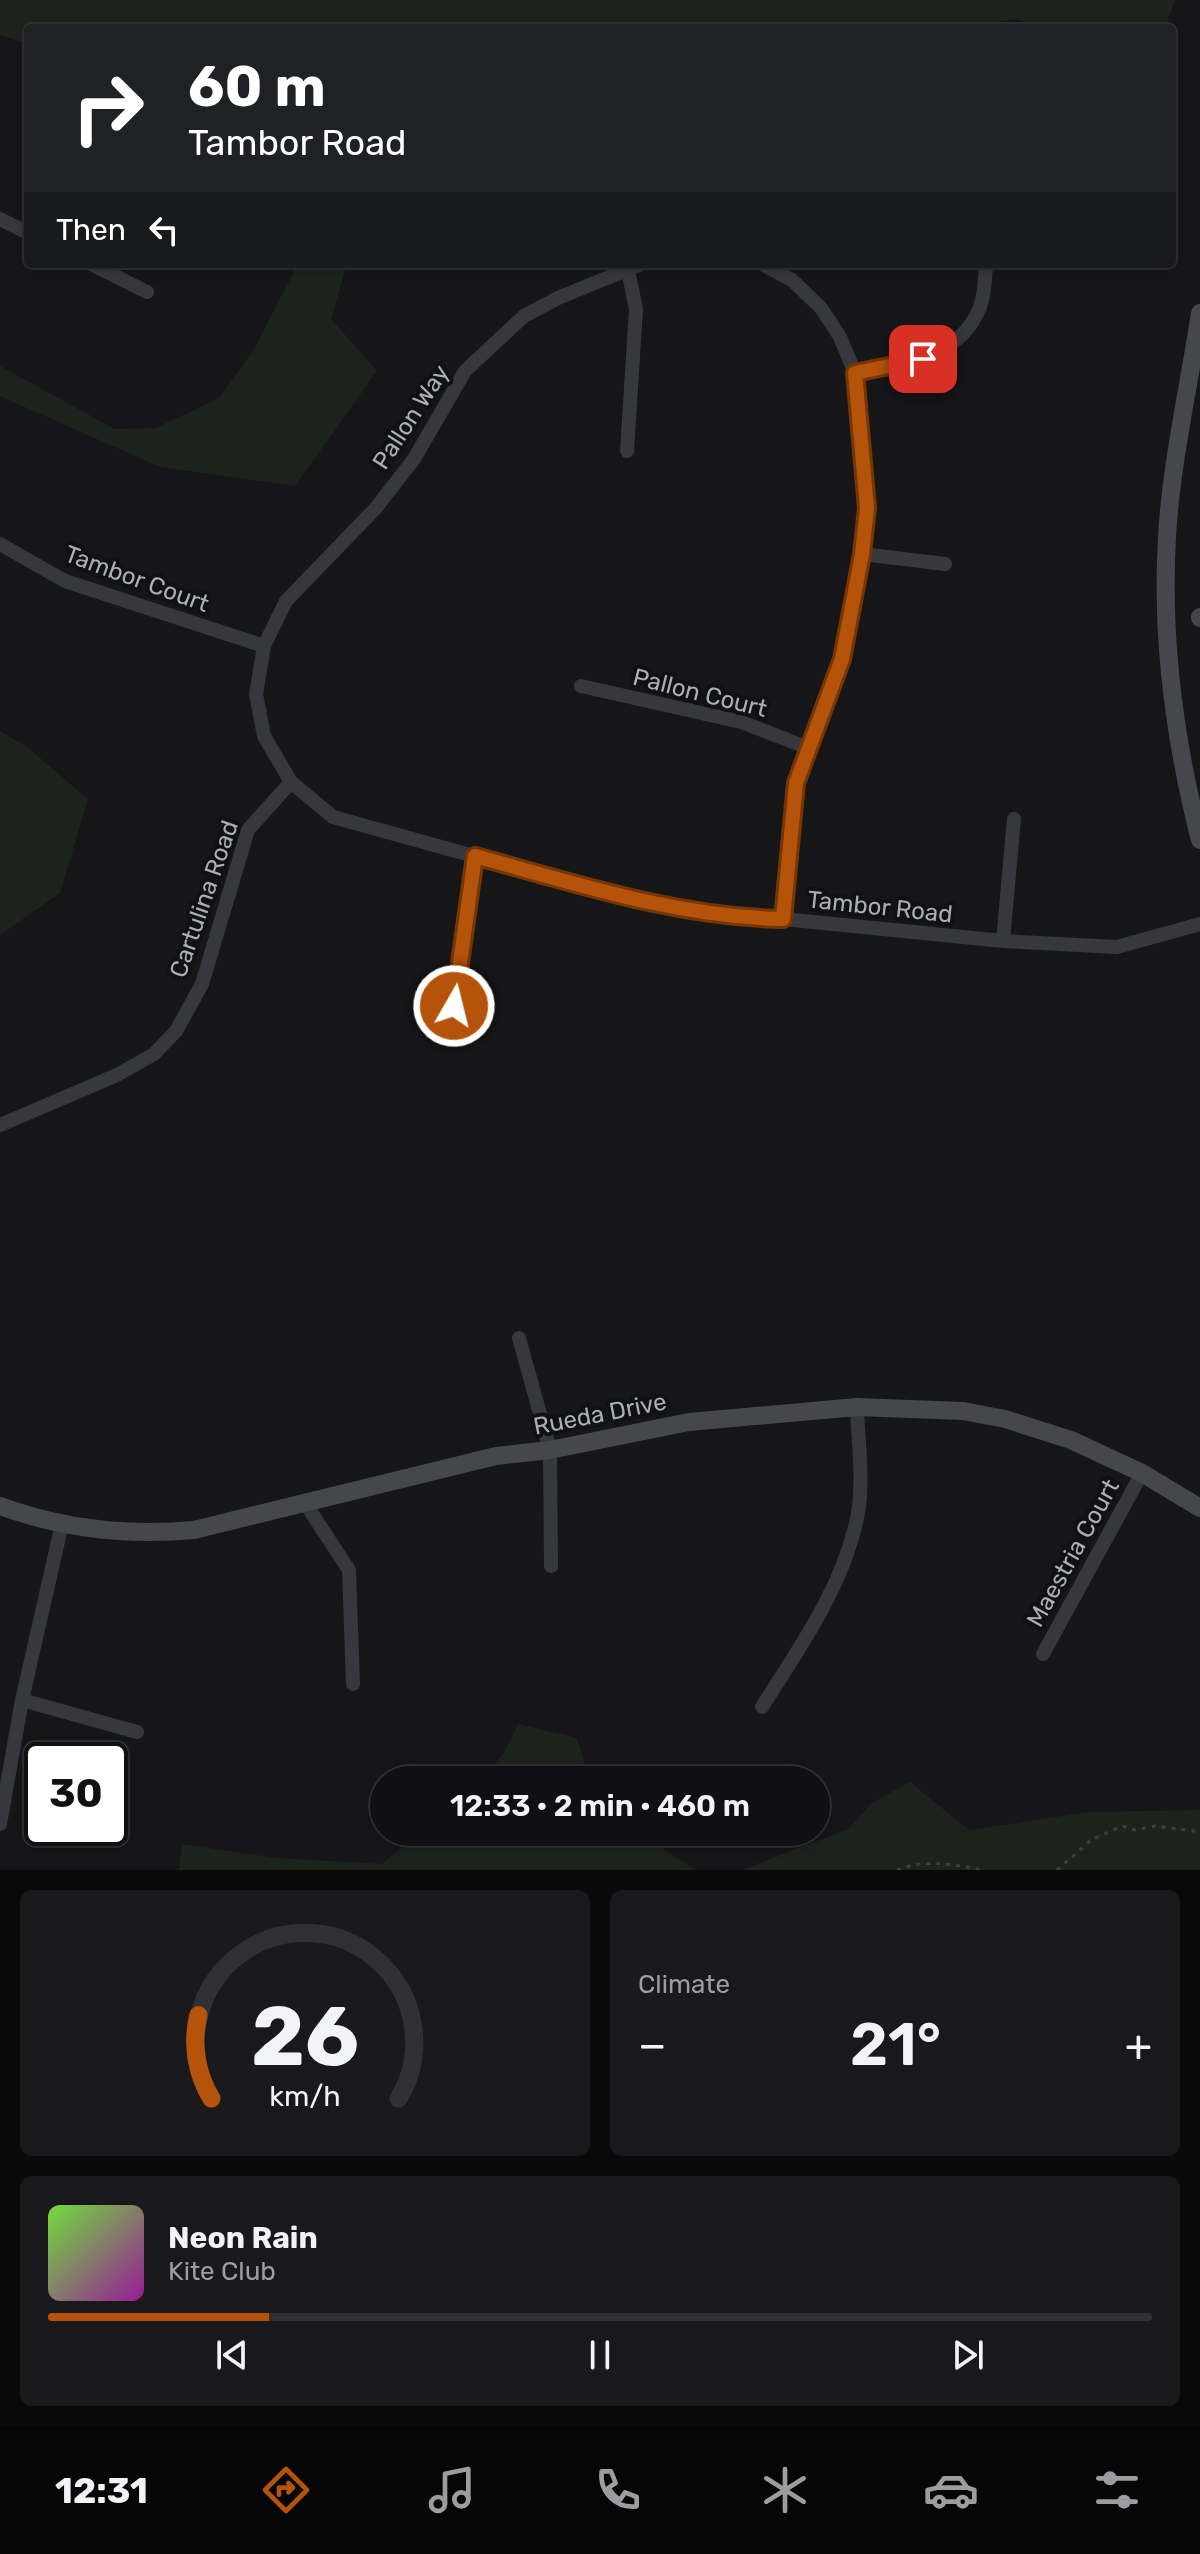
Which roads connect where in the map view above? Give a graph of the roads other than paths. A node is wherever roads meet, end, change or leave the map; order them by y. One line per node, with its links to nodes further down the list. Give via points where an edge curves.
1 (0, 219): 2 (street)
2 (24, 231)
3 (99, 268): 8 (street)
4 (632, 268): 15 (street, Pallon Way, via 524,316 465,371 414,459 375,509 286,601)
5 (634, 268): 11 (street)
6 (770, 268): 10 (street, via 792,280 821,308)
7 (986, 268): 10 (street, via 982,304 969,330 923,359)
8 (147, 292)
9 (1200, 313): 20 (street, via 1167,533 1165,621 1185,780)
10 (855, 373): 13 (street, via 867,508)
11 (627, 451)
12 (0, 544): 15 (street, Tambor Court, via 65,581)
13 (862, 554): 14 (street); 17 (street, via 842,659)
14 (945, 564)
15 (264, 646): 18 (street, Tambor Road, via 256,694 264,736)
16 (581, 686): 17 (street, Pallon Court, via 741,722)
17 (806, 747): 22 (street, via 796,783)
18 (291, 782): 21 (street, Tambor Road, via 333,817); 26 (street, Cartulina Road, via 248,830 202,984 176,1031 154,1054 117,1075)
19 (1014, 819): 24 (street)
20 (1200, 840)
21 (475, 856): 22 (street, Tambor Road, via 629,899 727,918); 25 (street)
22 (783, 919): 24 (street, Tambor Road)
23 (1200, 924): 24 (street, Tambor Road, via 1117,947)
24 (1003, 941)
25 (454, 1006)
26 (0, 1125)
27 (519, 1338): 29 (street)
28 (857, 1407): 29 (street, Rueda Drive, via 689,1422); 30 (street, Rueda Drive, via 963,1411 1005,1419 1071,1440); 39 (street, via 857,1522 836,1585)
29 (550, 1450): 31 (street, Rueda Drive, via 496,1456); 35 (street)
30 (1142, 1473): 33 (street, Rueda Drive); 36 (street, Maestria Court)
31 (305, 1503): 34 (street, Rueda Drive, via 218,1526 170,1532); 37 (street, via 349,1570)
32 (0, 1506): 34 (street, Rueda Drive)
33 (1200, 1508)
34 (62, 1524): 38 (street)
35 (551, 1566)
36 (1043, 1654)
37 (353, 1684)
38 (22, 1700): 40 (street); 41 (street)
39 (762, 1707)
40 (137, 1732)
41 (0, 1824)

